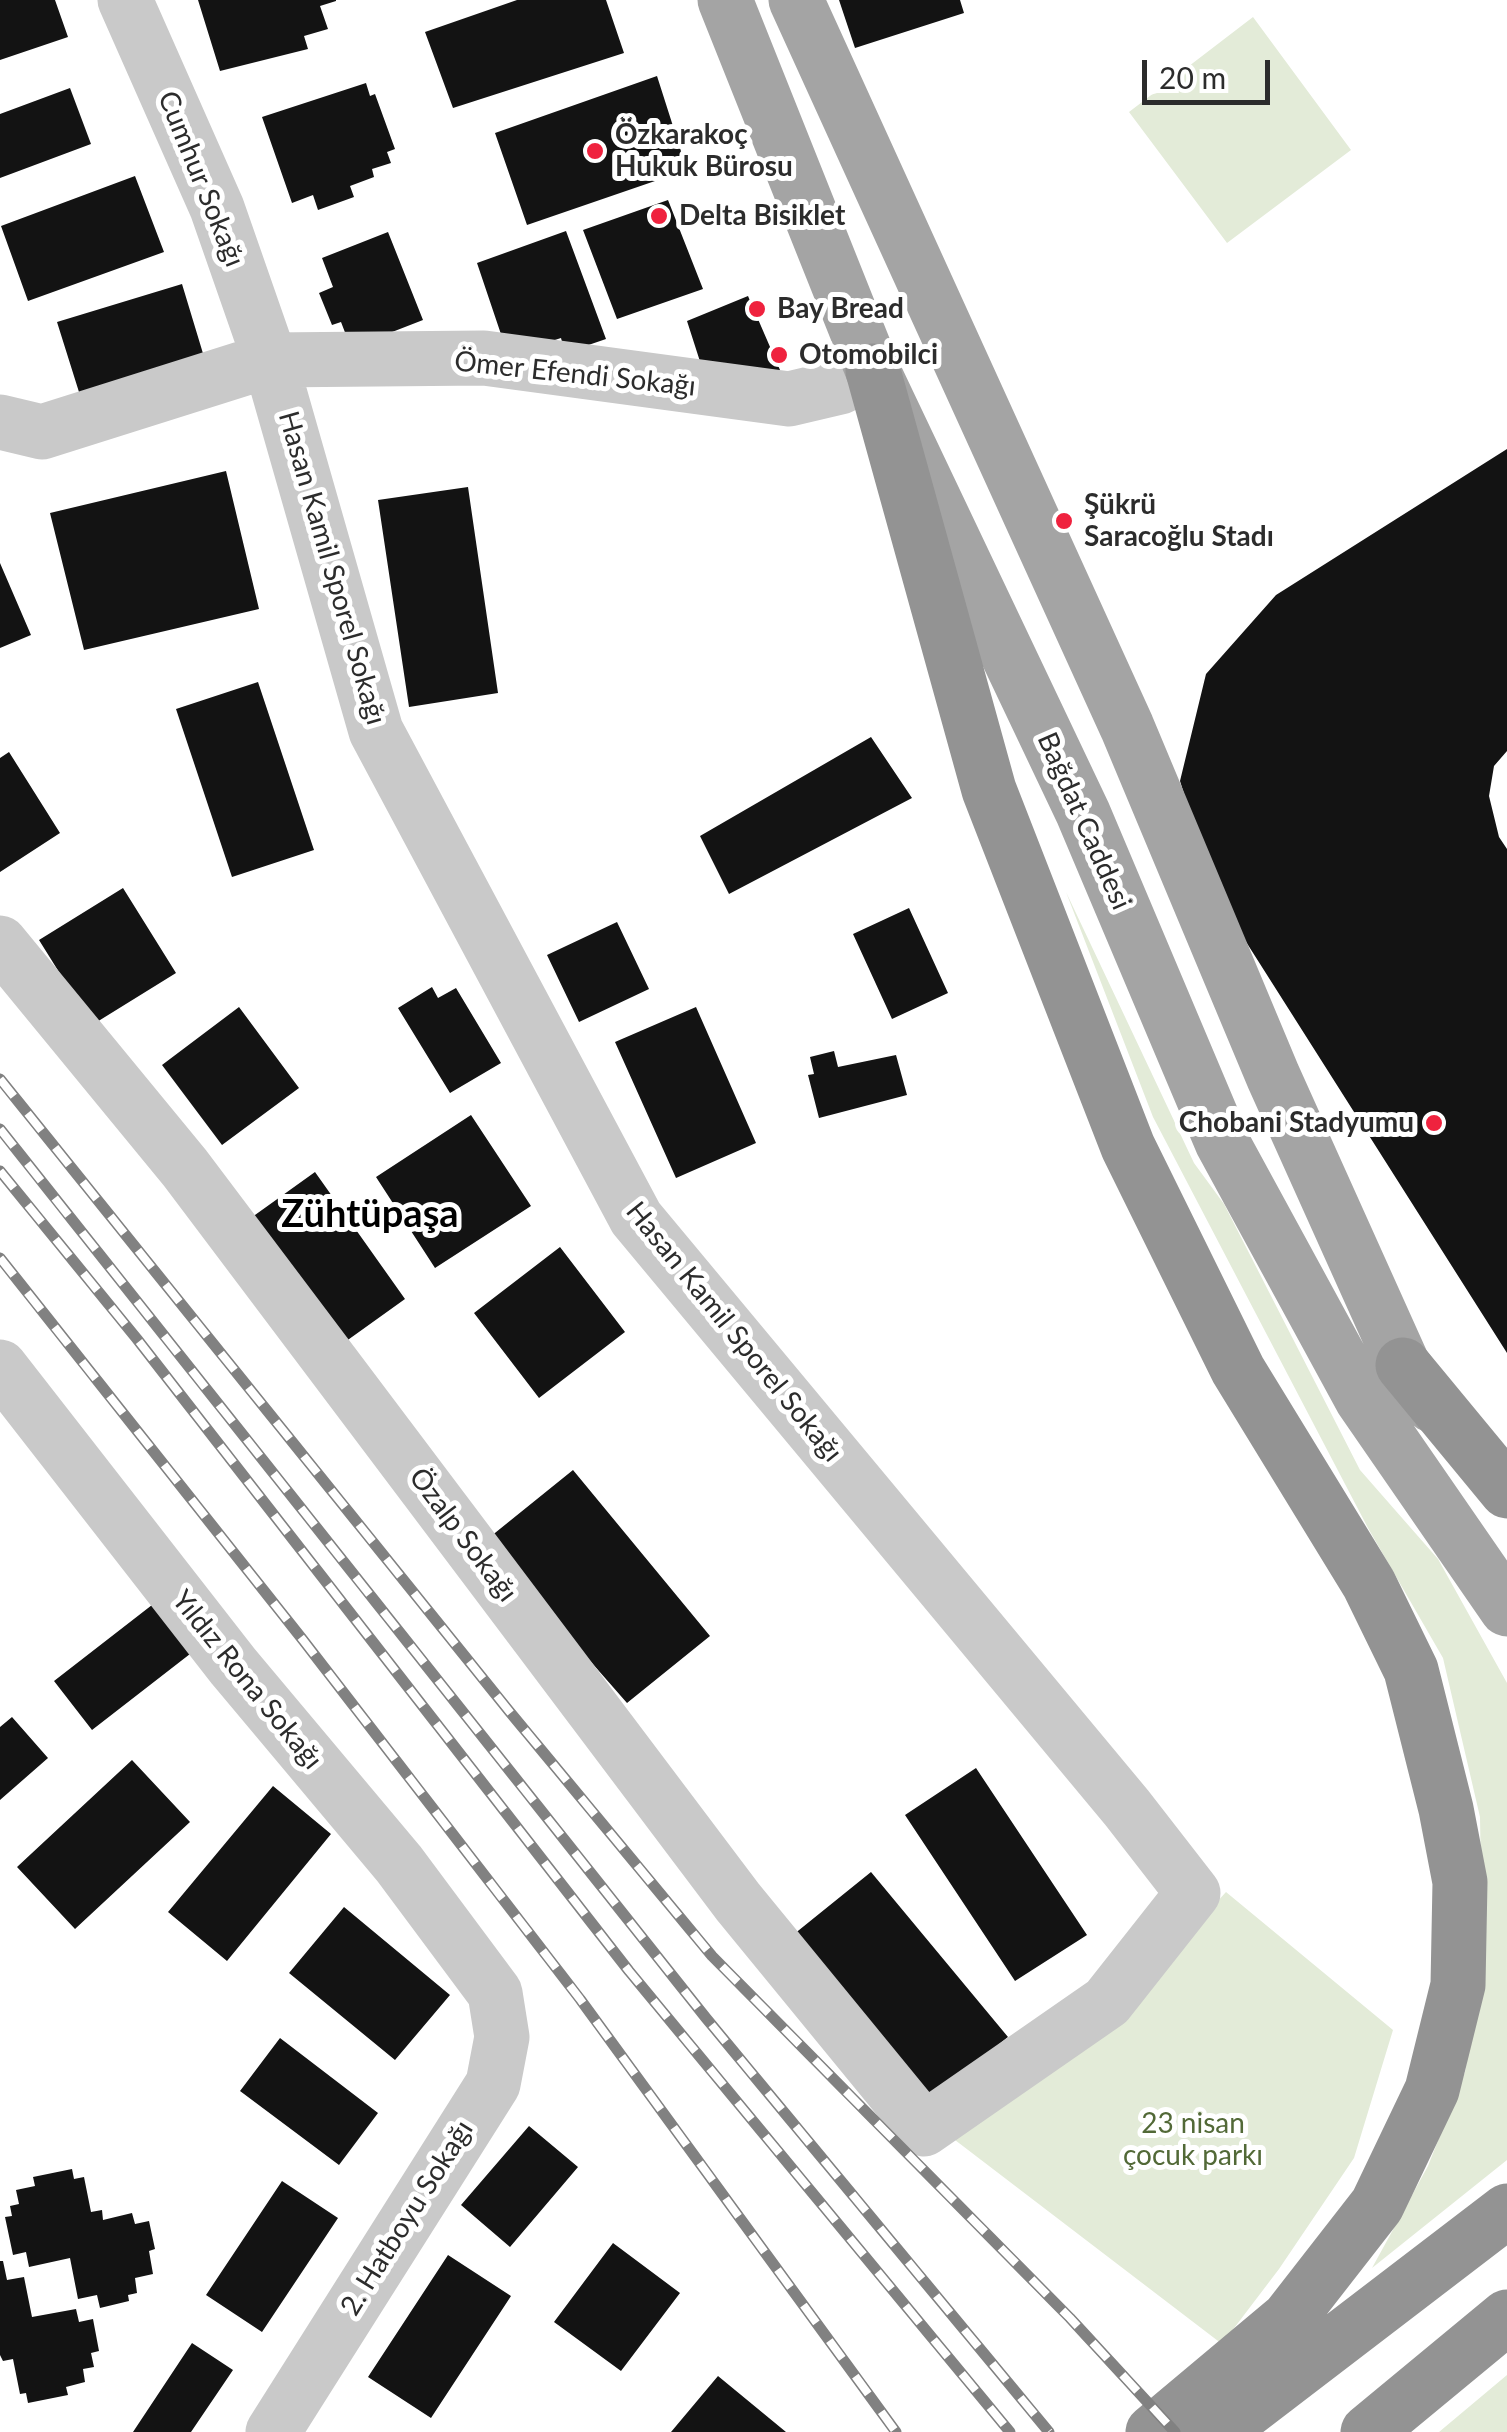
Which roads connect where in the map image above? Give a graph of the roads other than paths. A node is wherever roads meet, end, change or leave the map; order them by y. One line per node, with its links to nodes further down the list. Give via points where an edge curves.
1 (125, 0): 4 (street, Cumhur Sokağı, via 218,208)
2 (724, 0): 5 (main road, Bağdat Caddesi)
3 (796, 0): 8 (main road, via 1128,728)
4 (270, 360): 5 (street, Ömer Efendi Sokağı, via 484,358 789,400); 6 (street, Ömer Efendi Sokağı); 14 (street, Hasan Kamil Sporel Sokağı, via 376,731 636,1218 1193,1893 1107,2002)
5 (873, 371): 12 (main road, Bağdat Caddesi, via 1082,814 1222,1142 1362,1399); 18 (highway, via 1003,826 1128,1147 1238,1370 1369,1584 1411,1670 1460,1882 1458,1985 1432,2090 1377,2205 1288,2318)
6 (14, 434)
7 (0, 943): 14 (street, Özalp Sokağı, via 185,1168 738,1902)
8 (1403, 1365): 10 (highway); 11 (main road)
9 (0, 1367): 13 (street, Yıldız Rona Sokağı)
10 (1507, 1491)
11 (1507, 1509)
12 (1507, 1609)
13 (495, 1993): 17 (street, 2. Hatboyu Sokağı, via 502,2037 493,2084)
14 (924, 2129)
15 (1507, 2211): 19 (highway)
16 (1507, 2317): 20 (highway)
17 (273, 2432)
18 (1153, 2432)
19 (1218, 2432)
20 (1368, 2432)

